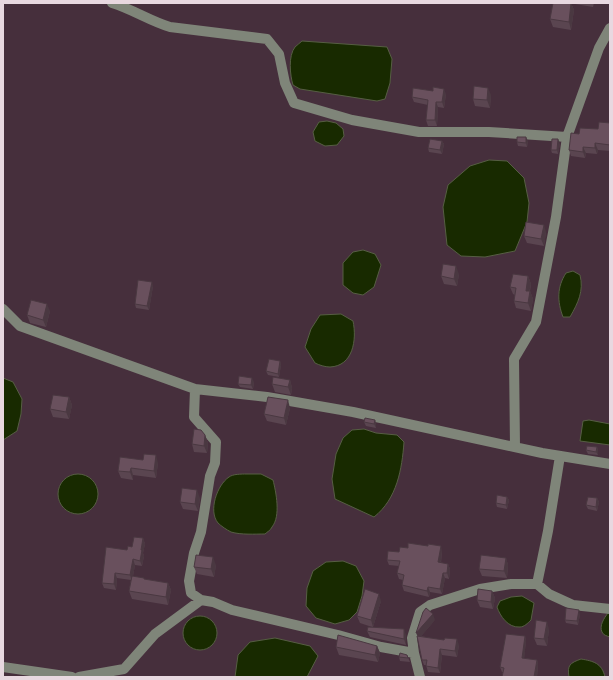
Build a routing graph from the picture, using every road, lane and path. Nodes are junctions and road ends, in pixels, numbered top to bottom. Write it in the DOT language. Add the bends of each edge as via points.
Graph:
graph roads {
  1 [pos="112,3"];
  2 [pos="610,28"];
  3 [pos="567,136"];
  4 [pos="3,309"];
  5 [pos="195,389"];
  6 [pos="515,447"];
  7 [pos="560,456"];
  8 [pos="610,464"];
  9 [pos="537,584"];
  10 [pos="201,600"];
  11 [pos="610,609"];
  12 [pos="414,653"];
  13 [pos="3,667"];
  14 [pos="123,673"];
  15 [pos="72,677"];
  16 [pos="79,677"];
  17 [pos="420,677"];
  1 -- 3 [label="street" via="170,27 267,39 279,54 285,83 294,103 352,120 419,132"];
  2 -- 3 [label="street" via="599,48"];
  3 -- 6 [label="street" via="556,217 536,322 514,359"];
  4 -- 5 [label="street" via="20,326"];
  5 -- 6 [label="street" via="267,397 353,412"];
  5 -- 10 [label="street" via="194,417 216,442 215,463 210,476 201,532 194,552 189,581 191,593"];
  6 -- 7 [label="street"];
  7 -- 8 [label="street"];
  7 -- 9 [label="street"];
  9 -- 11 [label="street" via="549,594 573,606"];
  9 -- 12 [label="street" via="511,584 480,589 430,604 420,612 416,624 412,638"];
  10 -- 12 [label="street" via="232,610"];
  10 -- 14 [label="street" via="155,634"];
  12 -- 17 [label="street"];
  13 -- 15 [label="street"];
  14 -- 16 [label="street"];
}
